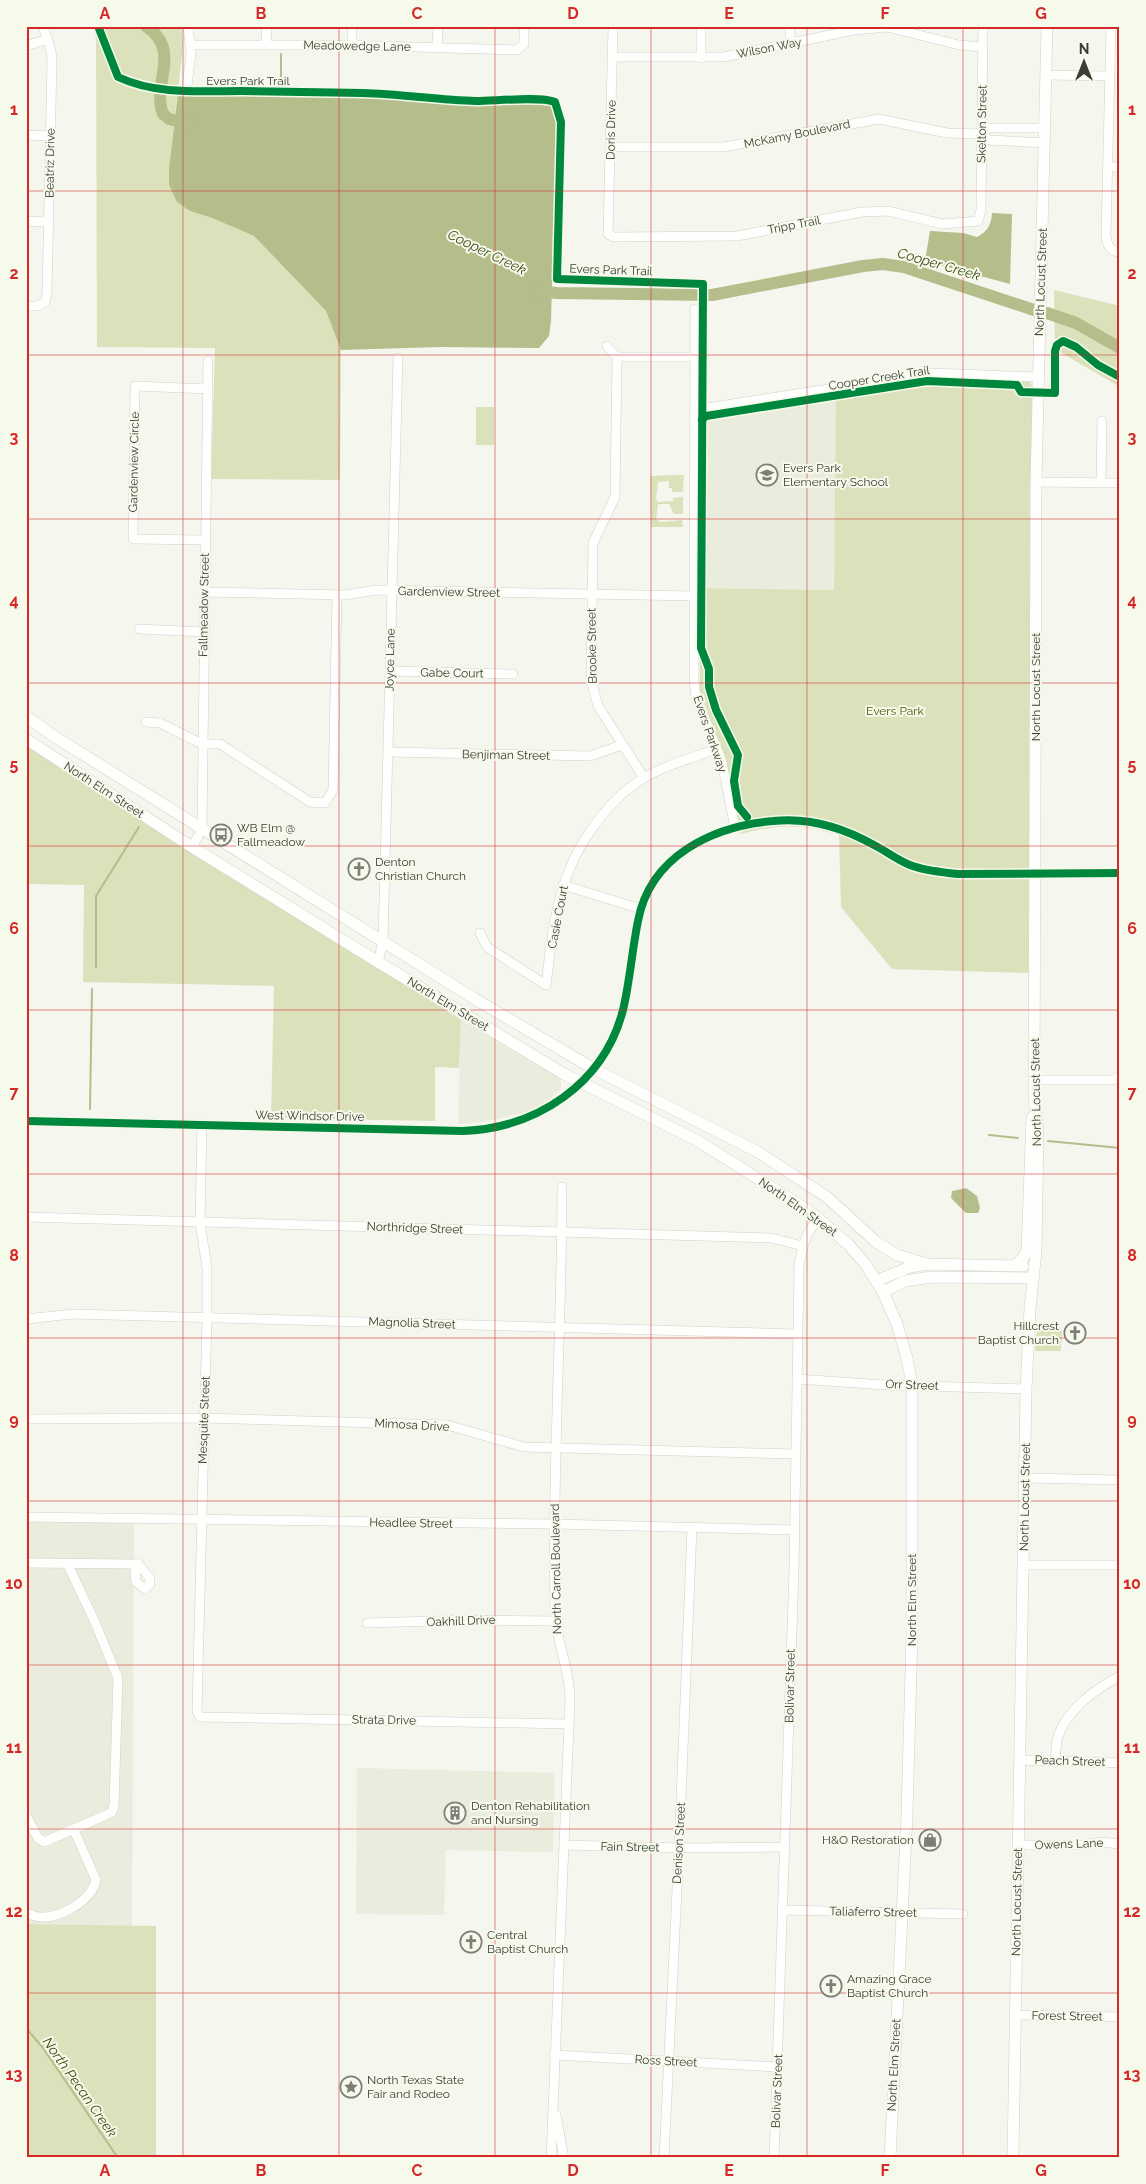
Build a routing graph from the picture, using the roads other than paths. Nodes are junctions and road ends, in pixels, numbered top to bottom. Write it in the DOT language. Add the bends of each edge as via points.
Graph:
graph roads {
  1 [pos="43,26"];
  2 [pos="188,26"];
  3 [pos="266,26"];
  4 [pos="352,26"];
  5 [pos="438,26"];
  6 [pos="524,26"];
  7 [pos="613,26"];
  8 [pos="701,26"];
  9 [pos="790,26"];
  10 [pos="983,26"];
  11 [pos="1047,26"];
  12 [pos="1111,26"];
  13 [pos="887,27"];
  14 [pos="48,39"];
  15 [pos="266,44"];
  16 [pos="790,44"];
  17 [pos="191,45"];
  18 [pos="26,46"];
  19 [pos="352,46"];
  20 [pos="983,47"];
  21 [pos="437,48"];
  22 [pos="612,57"];
  23 [pos="701,58"];
  24 [pos="1046,75"];
  25 [pos="1109,76"];
  26 [pos="186,86"];
  27 [pos="1045,128"];
  28 [pos="981,134"];
  29 [pos="26,135"];
  30 [pos="50,136"];
  31 [pos="1044,143"];
  32 [pos="610,147"];
  33 [pos="1108,166"];
  34 [pos="1120,167"];
  35 [pos="978,221"];
  36 [pos="26,222"];
  37 [pos="48,222"];
  38 [pos="608,234"];
  39 [pos="1120,252"];
  40 [pos="26,306"];
  41 [pos="695,309"];
  42 [pos="607,346"];
  43 [pos="617,357"];
  44 [pos="695,357"];
  45 [pos="398,358"];
  46 [pos="208,361"];
  47 [pos="1038,377"];
  48 [pos="208,388"];
  49 [pos="694,410"];
  50 [pos="1102,421"];
  51 [pos="604,436"];
  52 [pos="615,436"];
  53 [pos="1036,482"];
  54 [pos="1101,483"];
  55 [pos="1120,483"];
  56 [pos="206,540"];
  57 [pos="392,591"];
  58 [pos="205,592"];
  59 [pos="336,595"];
  60 [pos="592,595"];
  61 [pos="694,596"];
  62 [pos="139,629"];
  63 [pos="204,632"];
  64 [pos="390,671"];
  65 [pos="513,674"];
  66 [pos="26,716"];
  67 [pos="146,722"];
  68 [pos="26,740"];
  69 [pos="202,744"];
  70 [pos="622,745"];
  71 [pos="716,749"];
  72 [pos="389,752"];
  73 [pos="644,778"];
  74 [pos="735,828"];
  75 [pos="202,829"];
  76 [pos="192,847"];
  77 [pos="1036,873"];
  78 [pos="1120,873"];
  79 [pos="564,885"];
  80 [pos="641,909"];
  81 [pos="480,933"];
  82 [pos="383,941"];
  83 [pos="378,962"];
  84 [pos="594,1069"];
  85 [pos="1120,1078"];
  86 [pos="1034,1080"];
  87 [pos="581,1083"];
  88 [pos="1034,1099"];
  89 [pos="26,1120"];
  90 [pos="202,1124"];
  91 [pos="562,1187"];
  92 [pos="26,1217"];
  93 [pos="819,1219"];
  94 [pos="200,1222"];
  95 [pos="562,1234"];
  96 [pos="803,1246"];
  97 [pos="927,1264"];
  98 [pos="1016,1264"];
  99 [pos="1034,1273"];
  100 [pos="876,1282"];
  101 [pos="883,1292"];
  102 [pos="207,1317"];
  103 [pos="26,1319"];
  104 [pos="559,1328"];
  105 [pos="798,1334"];
  106 [pos="798,1379"];
  107 [pos="912,1384"];
  108 [pos="1026,1388"];
  109 [pos="203,1418"];
  110 [pos="26,1419"];
  111 [pos="556,1449"];
  112 [pos="796,1454"];
  113 [pos="1026,1478"];
  114 [pos="1120,1480"];
  115 [pos="26,1517"];
  116 [pos="202,1519"];
  117 [pos="554,1524"];
  118 [pos="692,1528"];
  119 [pos="795,1530"];
  120 [pos="26,1563"];
  121 [pos="67,1563"];
  122 [pos="138,1564"];
  123 [pos="1024,1565"];
  124 [pos="1120,1565"];
  125 [pos="556,1621"];
  126 [pos="367,1623"];
  127 [pos="1120,1676"];
  128 [pos="200,1717"];
  129 [pos="568,1724"];
  130 [pos="1020,1760"];
  131 [pos="1055,1760"];
  132 [pos="1120,1763"];
  133 [pos="26,1816"];
  134 [pos="74,1830"];
  135 [pos="1120,1844"];
  136 [pos="564,1845"];
  137 [pos="1018,1845"];
  138 [pos="785,1847"];
  139 [pos="679,1848"];
  140 [pos="783,1910"];
  141 [pos="26,1912"];
  142 [pos="902,1913"];
  143 [pos="963,1914"];
  144 [pos="1015,2015"];
  145 [pos="1120,2016"];
  146 [pos="554,2055"];
  147 [pos="669,2062"];
  148 [pos="778,2067"];
  149 [pos="553,2100"];
  150 [pos="551,2158"];
  151 [pos="564,2158"];
  152 [pos="664,2158"];
  153 [pos="774,2158"];
  154 [pos="890,2158"];
  155 [pos="1013,2158"];
  1 -- 14 [label="street, Beatriz Drive"];
  2 -- 17 [label="street"];
  3 -- 15 [label="street"];
  4 -- 19 [label="street"];
  5 -- 21 [label="street"];
  6 -- 21 [label="street, Meadowedge Lane" via="523,47 510,50"];
  7 -- 22 [label="street, Doris Drive"];
  8 -- 23 [label="street"];
  9 -- 16 [label="street"];
  10 -- 20 [label="street, Skelton Street"];
  11 -- 24 [label="main road, North Locust Street"];
  12 -- 25 [label="street"];
  13 -- 16 [label="street, Wilson Way" via="854,30"];
  13 -- 20 [label="street, Wilson Way"];
  14 -- 18 [label="street"];
  14 -- 30 [label="street, Beatriz Drive" via="52,60"];
  15 -- 17 [label="street, Meadowedge Lane"];
  15 -- 19 [label="street, Meadowedge Lane"];
  16 -- 23 [label="street, Wilson Way" via="724,57"];
  17 -- 26 [label="street"];
  19 -- 21 [label="street, Meadowedge Lane"];
  20 -- 28 [label="street, Skelton Street"];
  22 -- 23 [label="street, Wilson Way"];
  22 -- 32 [label="street, Doris Drive"];
  24 -- 25 [label="street"];
  24 -- 27 [label="main road, North Locust Street"];
  25 -- 33 [label="street"];
  27 -- 28 [label="street, McKamy Boulevard" via="988,128"];
  27 -- 31 [label="main road, North Locust Street"];
  28 -- 31 [label="street, McKamy Boulevard" via="994,141"];
  28 -- 32 [label="street, McKamy Boulevard" via="947,133 879,119 724,147"];
  28 -- 35 [label="street, Skelton Street" via="981,210"];
  29 -- 30 [label="street"];
  30 -- 37 [label="street, Beatriz Drive"];
  31 -- 47 [label="main road, North Locust Street"];
  32 -- 38 [label="street, Doris Drive"];
  33 -- 34 [label="street"];
  33 -- 39 [label="street" via="1107,244 1110,249"];
  35 -- 38 [label="street, Tripp Trail" via="943,224 889,211 862,212 728,237"];
  36 -- 37 [label="street"];
  37 -- 40 [label="street, Beatriz Drive" via="45,302"];
  41 -- 44 [label="street, Evers Parkway"];
  42 -- 43 [label="street"];
  43 -- 44 [label="street"];
  43 -- 52 [label="street, Brooke Street"];
  44 -- 49 [label="street, Evers Parkway"];
  45 -- 57 [label="street, Joyce Lane"];
  46 -- 48 [label="street, Fallmeadow Street"];
  47 -- 49 [label="street" via="931,373"];
  47 -- 53 [label="main road, North Locust Street"];
  48 -- 56 [label="street, Fallmeadow Street"];
  48 -- 56 [label="street, Gardenview Circle" via="135,386 134,539"];
  49 -- 61 [label="street, Evers Parkway"];
  50 -- 54 [label="street"];
  51 -- 52 [label="street"];
  52 -- 60 [label="street, Brooke Street" via="615,506 593,543"];
  53 -- 54 [label="street"];
  53 -- 77 [label="main road, North Locust Street"];
  54 -- 55 [label="street"];
  56 -- 58 [label="street, Fallmeadow Street"];
  57 -- 59 [label="street, Gardenview Street"];
  57 -- 60 [label="street, Gardenview Street"];
  57 -- 64 [label="street, Joyce Lane"];
  58 -- 59 [label="street, Gardenview Street"];
  58 -- 63 [label="street, Fallmeadow Street"];
  59 -- 69 [label="street" via="333,790 325,803 310,802 220,744"];
  60 -- 61 [label="street, Gardenview Street"];
  60 -- 70 [label="street, Brooke Street" via="591,678 594,695"];
  61 -- 71 [label="street, Evers Parkway" via="696,697"];
  62 -- 63 [label="street"];
  63 -- 69 [label="street, Fallmeadow Street"];
  64 -- 65 [label="street, Gabe Court"];
  64 -- 72 [label="street, Joyce Lane"];
  66 -- 75 [label="main road, North Elm Street"];
  67 -- 69 [label="street" via="160,723"];
  68 -- 76 [label="main road, North Elm Street"];
  69 -- 75 [label="street, Fallmeadow Street"];
  70 -- 72 [label="street, Benjiman Street" via="590,756"];
  70 -- 73 [label="street, Brooke Street"];
  71 -- 73 [label="street, Casie Court"];
  71 -- 74 [label="street, Evers Parkway" via="722,762"];
  72 -- 82 [label="street, Joyce Lane"];
  73 -- 79 [label="street, Casie Court" via="622,794 602,816 583,844"];
  74 -- 77 [label="street" via="773,820 805,820 841,829 910,865 932,872"];
  74 -- 80 [label="street" via="706,837 676,855 652,883"];
  75 -- 76 [label="street, Fallmeadow Street"];
  75 -- 82 [label="main road, North Elm Street"];
  76 -- 83 [label="main road, North Elm Street"];
  77 -- 78 [label="street"];
  77 -- 86 [label="main road, North Locust Street"];
  79 -- 80 [label="street"];
  79 -- 81 [label="street, Casie Court" via="546,985 487,947"];
  80 -- 84 [label="street, West Windsor Drive" via="623,1010"];
  82 -- 83 [label="street, Joyce Lane"];
  82 -- 84 [label="main road, North Elm Street"];
  83 -- 87 [label="main road, North Elm Street"];
  84 -- 87 [label="street, West Windsor Drive"];
  84 -- 97 [label="main road, North Elm Street" via="758,1152 827,1197 876,1242 896,1255"];
  85 -- 86 [label="street"];
  86 -- 88 [label="main road, North Locust Street"];
  87 -- 90 [label="street, West Windsor Drive" via="541,1111 501,1127 484,1130"];
  87 -- 93 [label="main road, North Elm Street" via="698,1141"];
  88 -- 98 [label="main road" via="1027,1250"];
  88 -- 99 [label="main road, North Locust Street" via="1038,1132"];
  89 -- 90 [label="street, West Windsor Drive"];
  90 -- 94 [label="street, Mesquite Street"];
  91 -- 95 [label="street, North Carroll Boulevard"];
  92 -- 94 [label="street, Northridge Street"];
  93 -- 96 [label="street, Bolivar Street" via="810,1228"];
  93 -- 100 [label="main road, North Elm Street" via="849,1244"];
  94 -- 95 [label="street, Northridge Street"];
  94 -- 102 [label="street, Mesquite Street" via="207,1268"];
  95 -- 96 [label="street, Northridge Street" via="771,1238"];
  95 -- 104 [label="street, North Carroll Boulevard"];
  96 -- 105 [label="street, Bolivar Street" via="799,1266"];
  97 -- 98 [label="main road"];
  97 -- 100 [label="main road" via="910,1267"];
  98 -- 99 [label="main road"];
  99 -- 101 [label="main road" via="931,1277 905,1282"];
  99 -- 108 [label="main road, North Locust Street"];
  100 -- 101 [label="main road, North Elm Street"];
  101 -- 107 [label="main road, North Elm Street" via="897,1324"];
  102 -- 103 [label="street, Magnolia Street" via="73,1314"];
  102 -- 104 [label="street, Magnolia Street"];
  102 -- 109 [label="street, Mesquite Street"];
  104 -- 105 [label="street, Magnolia Street"];
  104 -- 111 [label="street, North Carroll Boulevard"];
  105 -- 106 [label="street, Bolivar Street"];
  106 -- 107 [label="street, Orr Street"];
  106 -- 112 [label="street, Bolivar Street"];
  107 -- 108 [label="street, Orr Street"];
  107 -- 142 [label="main road, North Elm Street" via="912,1635"];
  108 -- 113 [label="main road, North Locust Street"];
  109 -- 110 [label="street, Mimosa Drive"];
  109 -- 111 [label="street, Mimosa Drive" via="447,1426 524,1447"];
  109 -- 116 [label="street, Mesquite Street"];
  111 -- 112 [label="street, Mimosa Drive"];
  111 -- 117 [label="street, North Carroll Boulevard"];
  112 -- 119 [label="street, Bolivar Street"];
  113 -- 114 [label="street"];
  113 -- 123 [label="main road, North Locust Street"];
  115 -- 116 [label="street, Headlee Street"];
  116 -- 117 [label="street, Headlee Street"];
  116 -- 128 [label="street, Mesquite Street" via="197,1711"];
  117 -- 118 [label="street, Headlee Street"];
  117 -- 125 [label="street, North Carroll Boulevard"];
  118 -- 119 [label="street, Headlee Street"];
  118 -- 139 [label="street, Denison Street"];
  119 -- 138 [label="street, Bolivar Street"];
  120 -- 121 [label="street"];
  121 -- 122 [label="street"];
  121 -- 134 [label="street" via="94,1620 118,1684 114,1806 112,1812"];
  123 -- 124 [label="street"];
  123 -- 130 [label="main road, North Locust Street"];
  125 -- 126 [label="street, Oakhill Drive"];
  125 -- 129 [label="street, North Carroll Boulevard" via="556,1635 570,1684"];
  127 -- 131 [label="street" via="1100,1688 1070,1716 1057,1740"];
  128 -- 129 [label="street, Strata Drive"];
  129 -- 136 [label="street, North Carroll Boulevard"];
  130 -- 131 [label="street, Peach Street"];
  130 -- 137 [label="main road, North Locust Street"];
  131 -- 132 [label="street, Peach Street"];
  133 -- 134 [label="street" via="38,1838 44,1842"];
  134 -- 141 [label="street" via="96,1880 95,1888 69,1911 46,1916"];
  135 -- 137 [label="street, Owens Lane"];
  136 -- 139 [label="street, Fain Street"];
  136 -- 146 [label="street, North Carroll Boulevard"];
  137 -- 144 [label="main road, North Locust Street"];
  138 -- 139 [label="street, Fain Street"];
  138 -- 140 [label="street, Bolivar Street"];
  139 -- 147 [label="street, Denison Street"];
  140 -- 142 [label="street, Taliaferro Street"];
  140 -- 148 [label="street, Bolivar Street"];
  142 -- 143 [label="street, Taliaferro Street"];
  142 -- 154 [label="main road, North Elm Street"];
  144 -- 145 [label="street, Forest Street"];
  144 -- 155 [label="main road, North Locust Street"];
  146 -- 147 [label="street, Ross Street"];
  146 -- 149 [label="street, North Carroll Boulevard"];
  147 -- 148 [label="street, Ross Street"];
  147 -- 152 [label="street, Denison Street"];
  148 -- 153 [label="street, Bolivar Street"];
  149 -- 150 [label="street, North Carroll Boulevard"];
  149 -- 151 [label="street, North Carroll Boulevard"];
}
